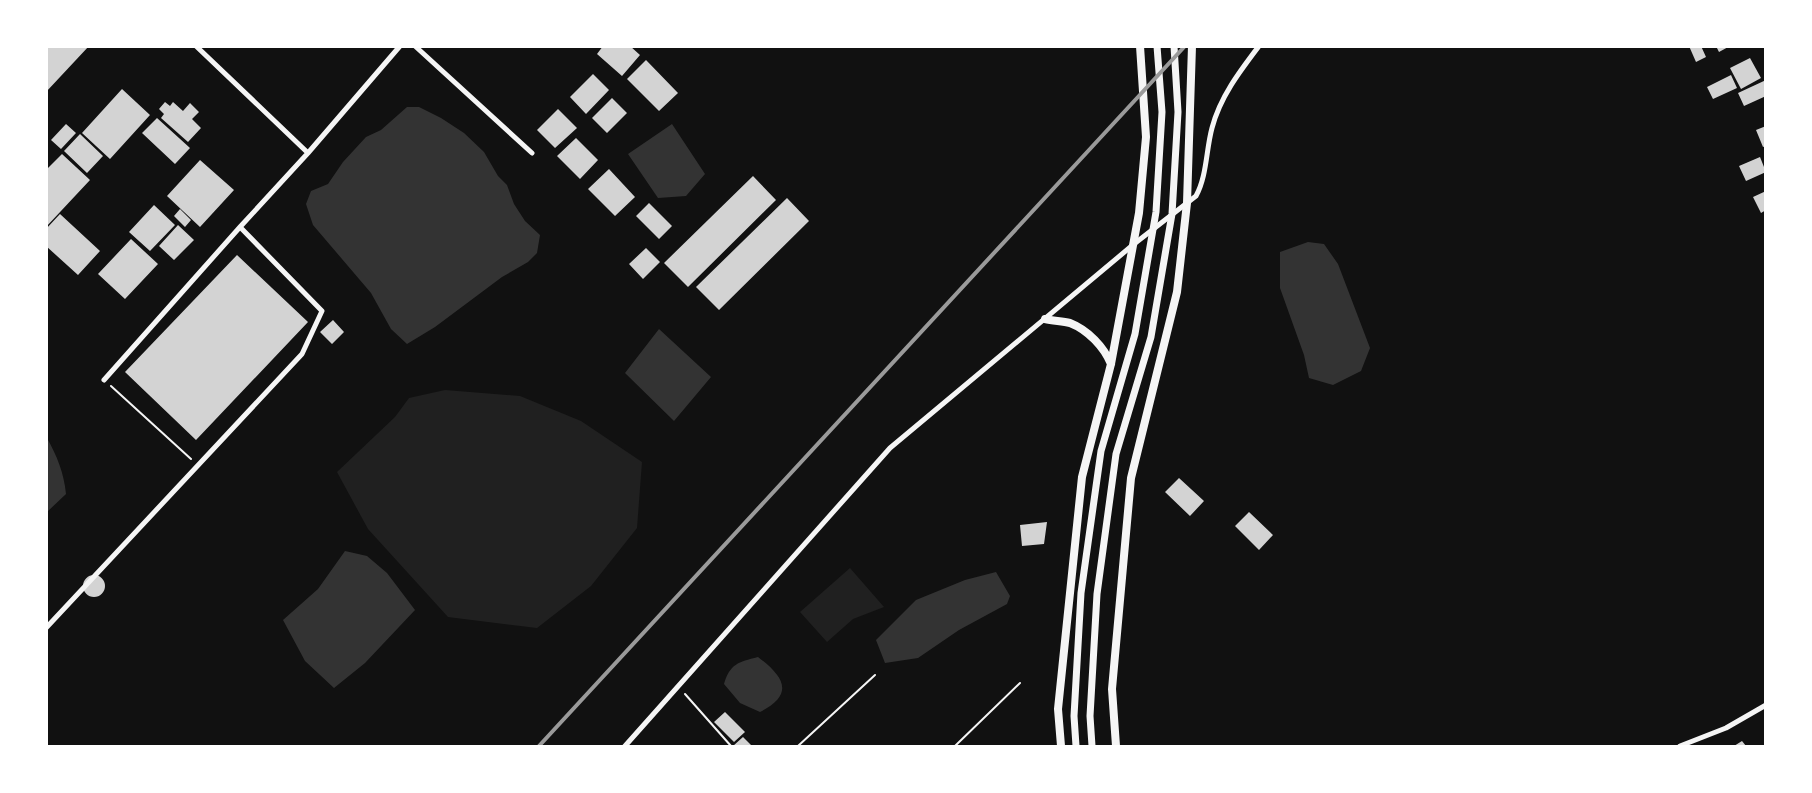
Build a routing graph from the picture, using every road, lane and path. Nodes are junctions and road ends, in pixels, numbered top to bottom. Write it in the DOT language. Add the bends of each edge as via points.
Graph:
graph roads {
  1 [pos="196,46"];
  2 [pos="400,46"];
  3 [pos="415,46"];
  4 [pos="1140,46"];
  5 [pos="1157,46"];
  6 [pos="1174,46"];
  7 [pos="1192,46"];
  8 [pos="1259,46"];
  9 [pos="308,153"];
  10 [pos="532,153"];
  11 [pos="1187,203"];
  12 [pos="240,227"];
  13 [pos="1134,244"];
  14 [pos="1045,319"];
  15 [pos="1111,364"];
  16 [pos="104,380"];
  17 [pos="192,459"];
  18 [pos="46,628"];
  19 [pos="875,675"];
  20 [pos="1020,683"];
  21 [pos="679,687"];
  22 [pos="1766,705"];
  23 [pos="625,747"];
  24 [pos="730,747"];
  25 [pos="798,747"];
  26 [pos="955,747"];
  27 [pos="1061,747"];
  28 [pos="1076,747"];
  29 [pos="1092,747"];
  30 [pos="1116,747"];
  31 [pos="1680,747"];
  1 -- 9 [label="street"];
  2 -- 9 [label="street"];
  3 -- 10 [label="street"];
  4 -- 13 [label="main road" via="1146,137"];
  5 -- 28 [label="street" via="1162,112 1156,212 1135,334 1101,450 1081,593 1074,716"];
  6 -- 29 [label="street" via="1178,112 1172,214 1151,337 1116,454 1097,594 1090,716"];
  7 -- 11 [label="main road"];
  8 -- 11 [label="street" via="1221,103 1212,126 1201,187"];
  9 -- 12 [label="street"];
  11 -- 13 [label="street"];
  11 -- 30 [label="main road" via="1176,292 1131,478 1112,689"];
  12 -- 16 [label="street"];
  12 -- 18 [label="street" via="322,311 302,354"];
  13 -- 14 [label="street"];
  13 -- 15 [label="main road"];
  14 -- 15 [label="main road" via="1070,323 1092,338"];
  14 -- 21 [label="street" via="890,448"];
  15 -- 27 [label="main road" via="1082,477 1058,709"];
  16 -- 17 [label="path"];
  19 -- 25 [label="path"];
  20 -- 26 [label="path"];
  21 -- 23 [label="street"];
  21 -- 24 [label="path"];
  22 -- 31 [label="street" via="1726,728"];
}
